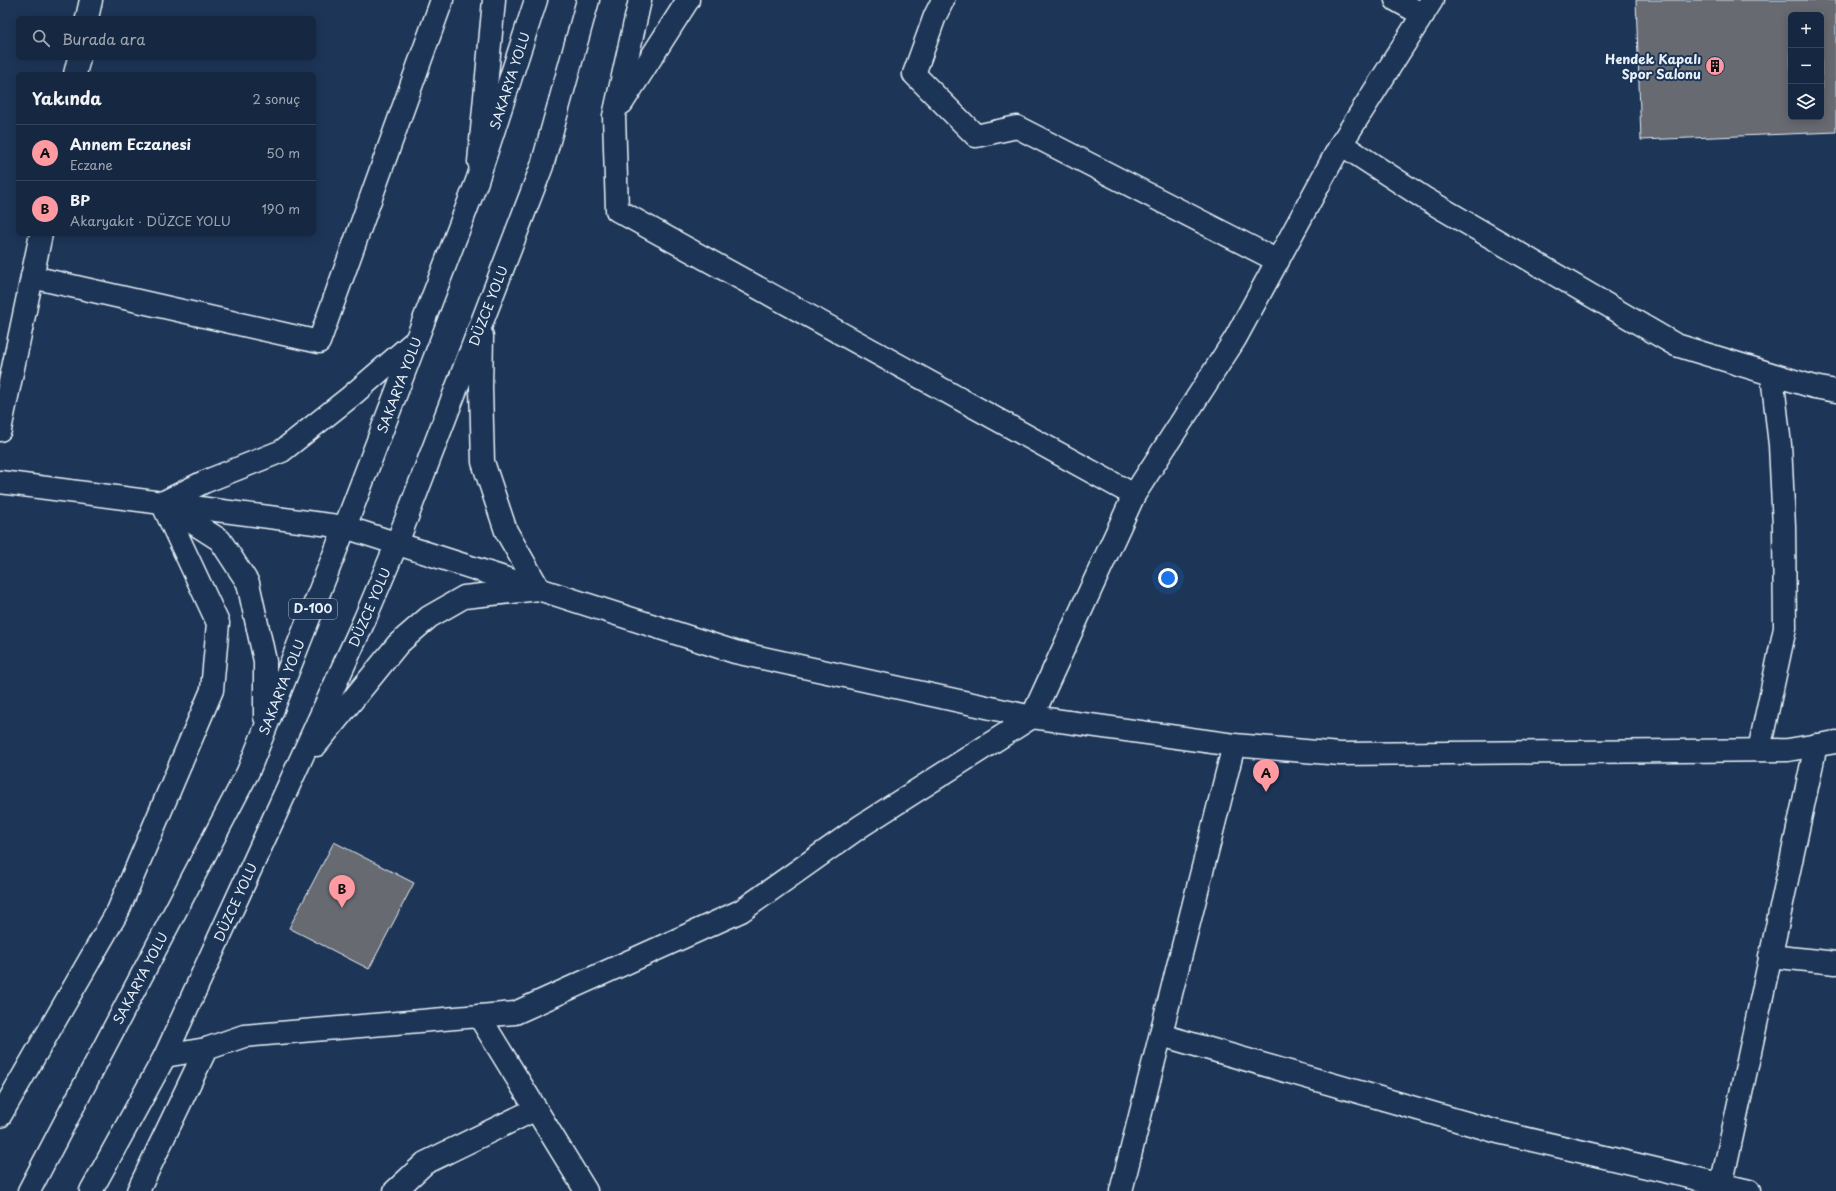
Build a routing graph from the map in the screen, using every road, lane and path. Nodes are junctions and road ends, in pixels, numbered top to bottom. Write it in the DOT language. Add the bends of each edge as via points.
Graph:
graph roads {
  1 [pos="91,0"];
  2 [pos="442,0"];
  3 [pos="494,0"];
  4 [pos="536,0"];
  5 [pos="588,0"];
  6 [pos="640,0"];
  7 [pos="688,0"];
  8 [pos="942,0"];
  9 [pos="1396,0"];
  10 [pos="1427,7"];
  11 [pos="87,16"];
  12 [pos="78,60"];
  13 [pos="76,72"];
  14 [pos="614,116"];
  15 [pos="1341,144"];
  16 [pos="477,181"];
  17 [pos="41,236"];
  18 [pos="1278,261"];
  19 [pos="32,277"];
  20 [pos="482,321"];
  21 [pos="416,341"];
  22 [pos="1772,375"];
  23 [pos="1836,391"];
  24 [pos="0,430"];
  25 [pos="0,482"];
  26 [pos="1134,495"];
  27 [pos="162,503"];
  28 [pos="345,527"];
  29 [pos="397,543"];
  30 [pos="539,589"];
  31 [pos="1032,717"];
  32 [pos="264,730"];
  33 [pos="1826,744"];
  34 [pos="1234,745"];
  35 [pos="1759,750"];
  36 [pos="297,767"];
  37 [pos="1770,956"];
  38 [pos="1836,962"];
  39 [pos="479,1016"];
  40 [pos="1161,1035"];
  41 [pos="206,1049"];
  42 [pos="165,1056"];
  43 [pos="536,1109"];
  44 [pos="0,1116"];
  45 [pos="1720,1187"];
  46 [pos="29,1191"];
  47 [pos="91,1191"];
  48 [pos="138,1191"];
  49 [pos="395,1191"];
  50 [pos="586,1191"];
  51 [pos="1122,1191"];
  52 [pos="1749,1191"];
  1 -- 11 [label="main road"];
  2 -- 19 [label="main road" via="319,342"];
  3 -- 16 [label="main road"];
  4 -- 16 [label="main road, SAKARYA YOLU / D-100"];
  5 -- 20 [label="main road, DÜZCE YOLU" via="542,166"];
  6 -- 14 [label="main road"];
  7 -- 14 [label="main road"];
  8 -- 18 [label="main road" via="914,74 976,136 1017,127"];
  9 -- 10 [label="main road"];
  10 -- 15 [label="main road"];
  12 -- 13 [label="main road"];
  14 -- 26 [label="main road" via="617,210"];
  15 -- 18 [label="main road"];
  15 -- 22 [label="main road" via="1424,198 1676,345"];
  16 -- 21 [label="main road, SAKARYA YOLU / D-100"];
  17 -- 19 [label="main road"];
  18 -- 26 [label="main road" via="1235,339"];
  19 -- 24 [label="main road"];
  20 -- 29 [label="main road, DÜZCE YOLU"];
  20 -- 30 [label="main road" via="483,462 506,531"];
  21 -- 27 [label="main road" via="282,450 204,482"];
  21 -- 28 [label="main road, SAKARYA YOLU / D-100"];
  22 -- 23 [label="main road"];
  22 -- 35 [label="main road" via="1780,445 1785,628"];
  25 -- 27 [label="main road"];
  26 -- 31 [label="main road"];
  27 -- 28 [label="main road"];
  27 -- 32 [label="main road" via="220,540 248,583 265,661"];
  27 -- 44 [label="main road" via="218,623 212,690 118,912"];
  28 -- 29 [label="main road"];
  28 -- 32 [label="main road, SAKARYA YOLU / D-100"];
  29 -- 30 [label="main road"];
  29 -- 36 [label="main road, DÜZCE YOLU"];
  30 -- 31 [label="main road" via="735,652"];
  30 -- 36 [label="main road" via="464,597 429,617 398,644"];
  31 -- 34 [label="main road"];
  31 -- 39 [label="main road" via="861,826 741,911 516,1013"];
  32 -- 46 [label="main road, SAKARYA YOLU / D-100" via="248,772"];
  33 -- 35 [label="main road" via="1788,750"];
  33 -- 37 [label="main road"];
  34 -- 35 [label="main road" via="1340,754"];
  34 -- 40 [label="main road"];
  36 -- 42 [label="main road, DÜZCE YOLU"];
  37 -- 38 [label="main road"];
  37 -- 45 [label="main road"];
  39 -- 41 [label="main road" via="244,1036"];
  39 -- 43 [label="main road"];
  40 -- 45 [label="main road" via="1498,1132"];
  40 -- 51 [label="main road"];
  41 -- 42 [label="main road"];
  41 -- 48 [label="main road"];
  42 -- 47 [label="main road, DÜZCE YOLU"];
  43 -- 49 [label="main road" via="425,1163"];
  43 -- 50 [label="main road"];
  45 -- 52 [label="main road"];
}
